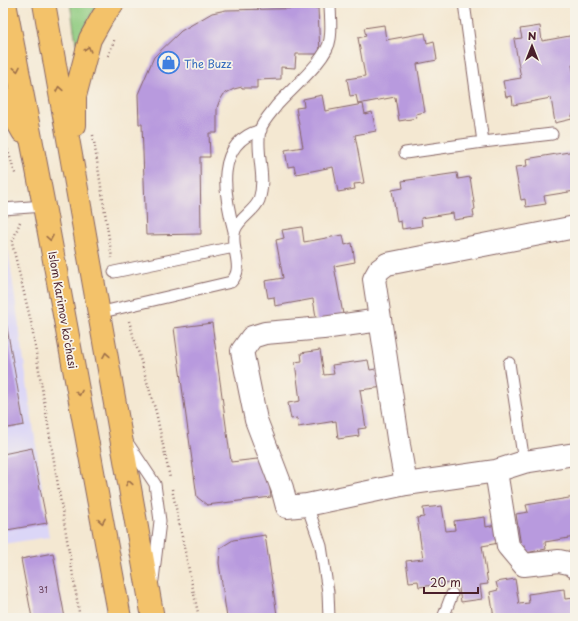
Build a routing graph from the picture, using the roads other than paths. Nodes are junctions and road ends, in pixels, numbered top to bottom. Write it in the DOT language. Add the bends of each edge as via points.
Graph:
graph roads {
  1 [pos="4,3"];
  2 [pos="44,3"];
  3 [pos="113,3"];
  4 [pos="330,3"];
  5 [pos="464,3"];
  6 [pos="3,97"];
  7 [pos="260,130"];
  8 [pos="552,134"];
  9 [pos="483,142"];
  10 [pos="34,151"];
  11 [pos="405,153"];
  12 [pos="75,184"];
  13 [pos="35,207"];
  14 [pos="3,209"];
  15 [pos="575,227"];
  16 [pos="234,230"];
  17 [pos="234,247"];
  18 [pos="114,272"];
  19 [pos="98,313"];
  20 [pos="380,320"];
  21 [pos="509,363"];
  22 [pos="575,454"];
  23 [pos="524,462"];
  24 [pos="496,471"];
  25 [pos="406,484"];
  26 [pos="307,505"];
  27 [pos="570,562"];
  28 [pos="452,594"];
  29 [pos="151,608"];
  30 [pos="120,618"];
  31 [pos="329,618"];
  32 [pos="442,618"];
  1 -- 10 [label="main road, Islom Karimov ko'chasi, one-way"];
  12 -- 2 [label="main road, one-way"];
  12 -- 3 [label="main road, one-way" via="75,96 90,39"];
  4 -- 7 [label="lane" via="330,41 323,57 287,94"];
  5 -- 9 [label="lane"];
  6 -- 10 [label="main road"];
  7 -- 16 [label="lane" via="263,177 259,201"];
  7 -- 16 [label="lane" via="249,133 232,148 227,163 225,184"];
  8 -- 9 [label="lane"];
  9 -- 11 [label="lane"];
  10 -- 13 [label="main road, Islom Karimov ko'chasi"];
  12 -- 19 [label="main road"];
  13 -- 14 [label="lane"];
  13 -- 30 [label="main road, Islom Karimov ko'chasi, one-way"];
  15 -- 20 [label="street" via="387,264 379,270 374,279"];
  16 -- 17 [label="lane"];
  17 -- 18 [label="lane"];
  17 -- 19 [label="lane" via="238,268 237,276 231,282"];
  29 -- 19 [label="main road, one-way"];
  20 -- 25 [label="street"];
  20 -- 26 [label="street" via="265,333 252,337 242,350 256,420 288,507"];
  21 -- 23 [label="lane"];
  22 -- 23 [label="street"];
  23 -- 24 [label="street"];
  24 -- 25 [label="street"];
  24 -- 27 [label="street" via="508,546 524,565"];
  25 -- 26 [label="street"];
  26 -- 31 [label="lane" via="321,546"];
  28 -- 32 [label="lane"];
}
